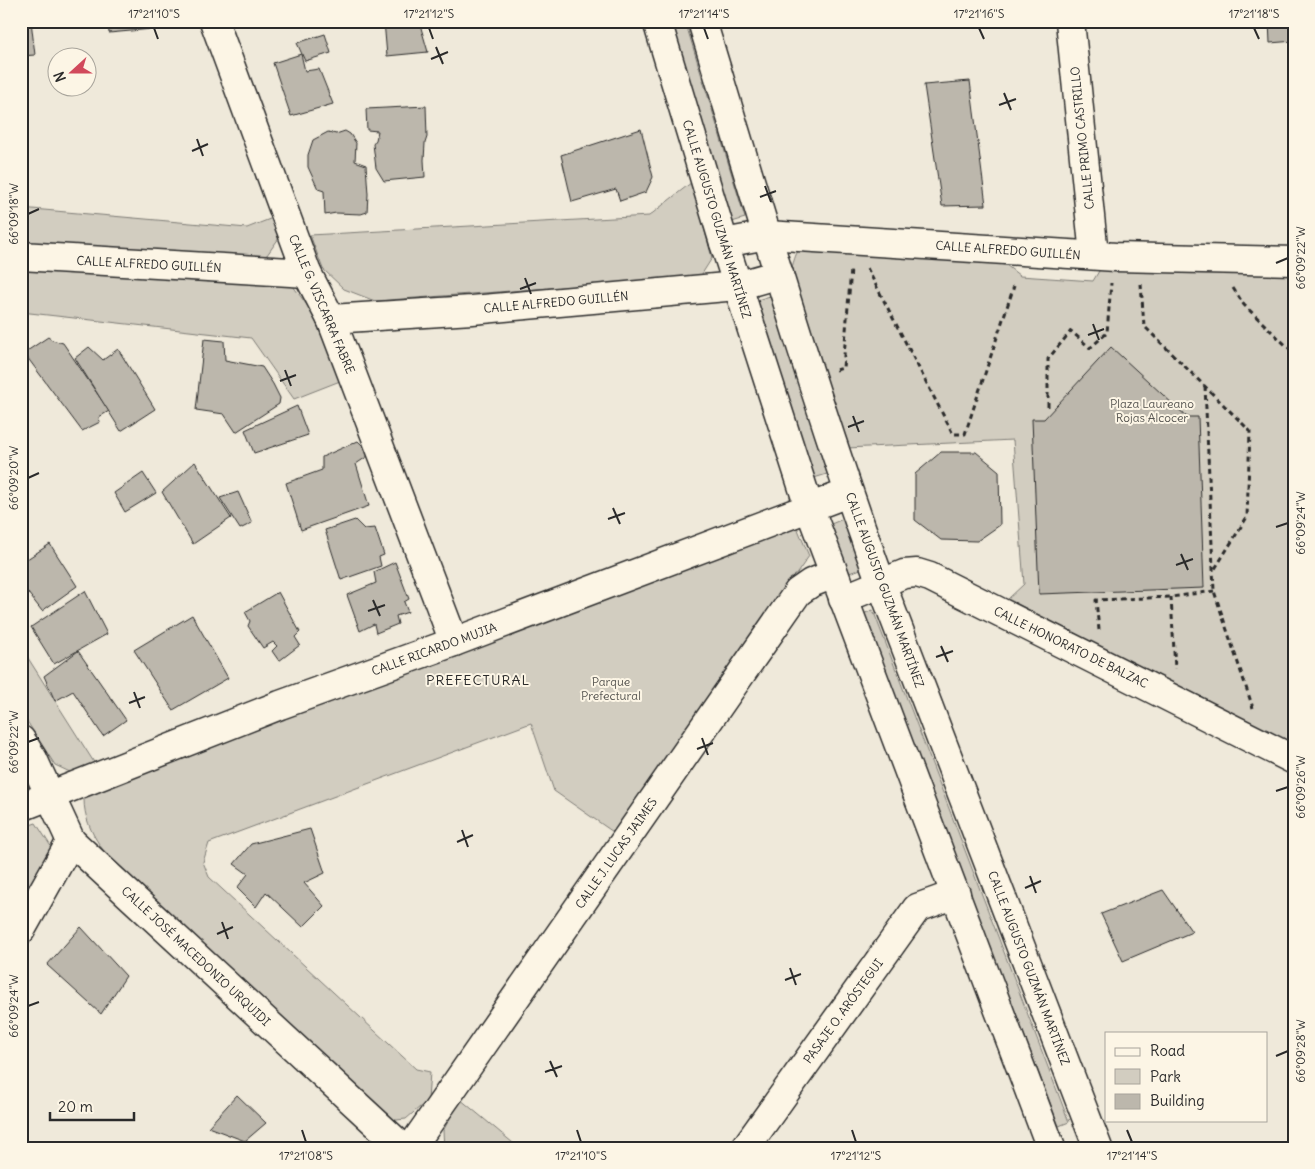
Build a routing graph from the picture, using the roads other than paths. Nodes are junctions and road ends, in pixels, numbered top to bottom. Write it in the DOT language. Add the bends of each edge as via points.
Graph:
graph roads {
  1 [pos="214,21"];
  2 [pos="657,21"];
  3 [pos="702,21"];
  4 [pos="1070,21"];
  5 [pos="766,235"];
  6 [pos="724,243"];
  7 [pos="21,256"];
  8 [pos="1294,261"];
  9 [pos="1103,265"];
  10 [pos="307,273"];
  11 [pos="779,274"];
  12 [pos="737,286"];
  13 [pos="332,319"];
  14 [pos="848,493"];
  15 [pos="809,507"];
  16 [pos="834,574"];
  17 [pos="881,583"];
  18 [pos="843,599"];
  19 [pos="454,642"];
  20 [pos="21,740"];
  21 [pos="1294,760"];
  22 [pos="49,796"];
  23 [pos="21,806"];
  24 [pos="71,841"];
  25 [pos="956,894"];
  26 [pos="21,930"];
  27 [pos="746,1147"];
  28 [pos="403,1148"];
  29 [pos="411,1148"];
  30 [pos="1051,1148"];
  31 [pos="1098,1148"];
  1 -- 10 [label="street, CALLE G. VISCARRA FABRE"];
  2 -- 6 [label="street, CALLE AUGUSTO GUZMÁN MARTÍNEZ"];
  3 -- 5 [label="street, CALLE AUGUSTO GUZMÁN MARTÍNEZ"];
  4 -- 9 [label="street, CALLE PRIMO CASTRILLO"];
  5 -- 6 [label="street, CALLE ALFREDO GUILLÉN"];
  5 -- 9 [label="street, CALLE ALFREDO GUILLÉN"];
  5 -- 11 [label="street, CALLE AUGUSTO GUZMÁN MARTÍNEZ"];
  6 -- 12 [label="street, CALLE AUGUSTO GUZMÁN MARTÍNEZ"];
  7 -- 10 [label="street, CALLE ALFREDO GUILLÉN"];
  8 -- 9 [label="street, CALLE ALFREDO GUILLÉN"];
  10 -- 13 [label="street, CALLE G. VISCARRA FABRE"];
  11 -- 12 [label="street, CALLE ALFREDO GUILLÉN"];
  11 -- 14 [label="street, CALLE AUGUSTO GUZMÁN MARTÍNEZ"];
  12 -- 13 [label="street, CALLE ALFREDO GUILLÉN"];
  12 -- 15 [label="street, CALLE AUGUSTO GUZMÁN MARTÍNEZ"];
  13 -- 19 [label="street, CALLE G. VISCARRA FABRE"];
  14 -- 15 [label="street, CALLE RICARDO MUJIA"];
  14 -- 17 [label="street, CALLE AUGUSTO GUZMÁN MARTÍNEZ"];
  15 -- 16 [label="street, CALLE AUGUSTO GUZMÁN MARTÍNEZ"];
  15 -- 19 [label="street, CALLE RICARDO MUJIA"];
  16 -- 18 [label="street, CALLE AUGUSTO GUZMÁN MARTÍNEZ"];
  16 -- 29 [label="street, CALLE J. LUCAS JAIMES" via="798,592"];
  17 -- 18 [label="street, CALLE HONORATO DE BALZAC"];
  17 -- 21 [label="street, CALLE HONORATO DE BALZAC" via="904,574 930,577"];
  17 -- 31 [label="street, CALLE AUGUSTO GUZMÁN MARTÍNEZ"];
  18 -- 25 [label="street, CALLE AUGUSTO GUZMÁN MARTÍNEZ"];
  19 -- 22 [label="street, CALLE RICARDO MUJIA"];
  20 -- 22 [label="street, CALLE JOSÉ MACEDONIO URQUIDI"];
  22 -- 23 [label="street, CALLE RICARDO MUJIA"];
  22 -- 24 [label="street, CALLE JOSÉ MACEDONIO URQUIDI"];
  24 -- 26 [label="street"];
  24 -- 28 [label="street, CALLE JOSÉ MACEDONIO URQUIDI"];
  25 -- 27 [label="street, PASAJE O. ARÓSTEGUI" via="917,908"];
  25 -- 30 [label="street, CALLE AUGUSTO GUZMÁN MARTÍNEZ"];
}
